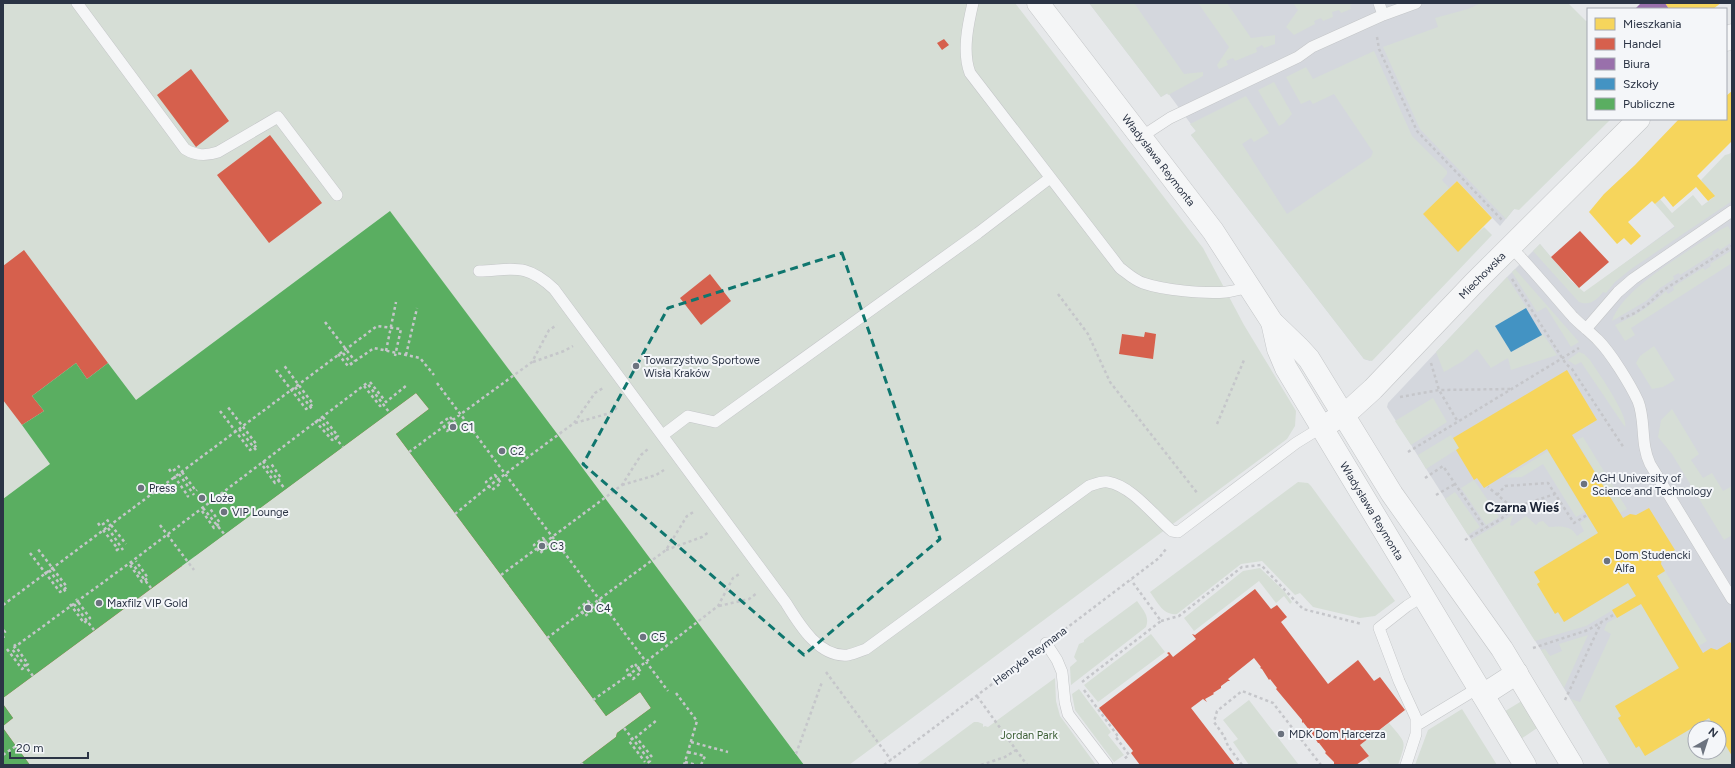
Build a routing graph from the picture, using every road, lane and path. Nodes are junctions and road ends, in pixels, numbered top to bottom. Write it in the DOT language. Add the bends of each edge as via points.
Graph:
graph roads {
  1 [pos="77,3"];
  2 [pos="973,3"];
  3 [pos="1038,3"];
  4 [pos="1379,3"];
  5 [pos="1416,3"];
  6 [pos="1380,17"];
  7 [pos="1638,120"];
  8 [pos="1141,137"];
  9 [pos="1050,178"];
  10 [pos="337,195"];
  11 [pos="1732,211"];
  12 [pos="1509,236"];
  13 [pos="1732,246"];
  14 [pos="479,271"];
  15 [pos="1511,277"];
  16 [pos="1250,287"];
  17 [pos="1058,294"];
  18 [pos="396,302"];
  19 [pos="418,308"];
  20 [pos="325,322"];
  21 [pos="1272,322"];
  22 [pos="1586,329"];
  23 [pos="1594,336"];
  24 [pos="575,345"];
  25 [pos="1582,346"];
  26 [pos="386,350"];
  27 [pos="342,353"];
  28 [pos="338,354"];
  29 [pos="395,354"];
  30 [pos="406,355"];
  31 [pos="1562,358"];
  32 [pos="1244,360"];
  33 [pos="1430,360"];
  34 [pos="355,361"];
  35 [pos="532,362"];
  36 [pos="283,364"];
  37 [pos="352,365"];
  38 [pos="276,370"];
  39 [pos="434,375"];
  40 [pos="513,375"];
  41 [pos="370,382"];
  42 [pos="437,383"];
  43 [pos="407,385"];
  44 [pos="364,386"];
  45 [pos="605,386"];
  46 [pos="295,387"];
  47 [pos="1511,389"];
  48 [pos="1439,390"];
  49 [pos="489,393"];
  50 [pos="1398,397"];
  51 [pos="386,402"];
  52 [pos="383,404"];
  53 [pos="227,406"];
  54 [pos="620,406"];
  55 [pos="311,407"];
  56 [pos="220,411"];
  57 [pos="389,412"];
  58 [pos="461,414"];
  59 [pos="1343,414"];
  60 [pos="322,416"];
  61 [pos="319,419"];
  62 [pos="315,420"];
  63 [pos="453,420"];
  64 [pos="1458,422"];
  65 [pos="574,423"];
  66 [pos="1216,424"];
  67 [pos="444,427"];
  68 [pos="1322,427"];
  69 [pos="240,429"];
  70 [pos="663,435"];
  71 [pos="334,438"];
  72 [pos="343,447"];
  73 [pos="650,447"];
  74 [pos="254,449"];
  75 [pos="409,452"];
  76 [pos="534,452"];
  77 [pos="1408,452"];
  78 [pos="1627,452"];
  79 [pos="263,461"];
  80 [pos="270,462"];
  81 [pos="176,463"];
  82 [pos="263,466"];
  83 [pos="666,468"];
  84 [pos="169,469"];
  85 [pos="175,470"];
  86 [pos="506,473"];
  87 [pos="178,474"];
  88 [pos="1425,478"];
  89 [pos="498,479"];
  90 [pos="278,481"];
  91 [pos="1455,484"];
  92 [pos="489,486"];
  93 [pos="622,486"];
  94 [pos="1488,488"];
  95 [pos="286,490"];
  96 [pos="194,494"];
  97 [pos="1555,494"];
  98 [pos="1436,495"];
  99 [pos="1497,495"];
  100 [pos="209,507"];
  101 [pos="202,508"];
  102 [pos="1209,508"];
  103 [pos="1513,508"];
  104 [pos="697,509"];
  105 [pos="202,511"];
  106 [pos="455,514"];
  107 [pos="1587,515"];
  108 [pos="581,516"];
  109 [pos="105,517"];
  110 [pos="98,523"];
  111 [pos="104,523"];
  112 [pos="160,525"];
  113 [pos="217,526"];
  114 [pos="107,527"];
  115 [pos="1485,528"];
  116 [pos="712,530"];
  117 [pos="225,535"];
  118 [pos="553,536"];
  119 [pos="1465,540"];
  120 [pos="546,542"];
  121 [pos="1169,546"];
  122 [pos="37,548"];
  123 [pos="122,548"];
  124 [pos="537,548"];
  125 [pos="666,550"];
  126 [pos="30,553"];
  127 [pos="136,561"];
  128 [pos="130,564"];
  129 [pos="49,570"];
  130 [pos="194,570"];
  131 [pos="743,571"];
  132 [pos="501,575"];
  133 [pos="145,579"];
  134 [pos="627,579"];
  135 [pos="1131,580"];
  136 [pos="151,588"];
  137 [pos="65,591"];
  138 [pos="758,592"];
  139 [pos="1423,596"];
  140 [pos="76,599"];
  141 [pos="599,599"];
  142 [pos="1732,599"];
  143 [pos="70,604"];
  144 [pos="74,604"];
  145 [pos="3,605"];
  146 [pos="591,605"];
  147 [pos="718,606"];
  148 [pos="582,612"];
  149 [pos="1615,614"];
  150 [pos="87,621"];
  151 [pos="1161,621"];
  152 [pos="1602,622"];
  153 [pos="1379,628"];
  154 [pos="3,630"];
  155 [pos="94,630"];
  156 [pos="3,633"];
  157 [pos="547,638"];
  158 [pos="674,641"];
  159 [pos="1046,643"];
  160 [pos="14,644"];
  161 [pos="1533,648"];
  162 [pos="7,649"];
  163 [pos="646,662"];
  164 [pos="25,666"];
  165 [pos="639,668"];
  166 [pos="1517,673"];
  167 [pos="630,675"];
  168 [pos="33,676"];
  169 [pos="822,682"];
  170 [pos="1081,687"];
  171 [pos="668,691"];
  172 [pos="1480,691"];
  173 [pos="676,693"];
  174 [pos="1064,695"];
  175 [pos="977,696"];
  176 [pos="593,700"];
  177 [pos="1565,700"];
  178 [pos="657,720"];
  179 [pos="1417,726"];
  180 [pos="624,728"];
  181 [pos="634,738"];
  182 [pos="690,742"];
  183 [pos="16,746"];
  184 [pos="1016,750"];
  185 [pos="688,752"];
  186 [pos="728,752"];
  187 [pos="1127,752"];
  188 [pos="796,754"];
  189 [pos="3,755"];
  190 [pos="652,757"];
  191 [pos="645,763"];
  192 [pos="684,763"];
  193 [pos="697,765"];
  194 [pos="701,765"];
  195 [pos="884,765"];
  196 [pos="981,765"];
  197 [pos="1027,765"];
  198 [pos="1107,765"];
  199 [pos="1242,765"];
  200 [pos="1320,765"];
  201 [pos="1406,765"];
  202 [pos="1525,765"];
  203 [pos="1572,765"];
  1 -- 10 [label="lane" via="185,149 200,155 218,152 278,118"];
  2 -- 9 [label="lane" via="966,58 970,73"];
  3 -- 8 [label="street, Władysława Reymonta"];
  4 -- 6 [label="lane"];
  5 -- 6 [label="lane"];
  6 -- 8 [label="lane" via="1312,47 1298,57 1170,118"];
  6 -- 12 [label="path" via="1379,49 1417,132"];
  7 -- 12 [label="street, Miechowska"];
  8 -- 16 [label="street, Władysława Reymonta" via="1213,231"];
  9 -- 16 [label="lane" via="1113,260 1134,278 1154,286 1203,292 1226,292"];
  9 -- 70 [label="lane" via="716,422 688,416"];
  11 -- 22 [label="lane" via="1633,278"];
  12 -- 22 [label="lane"];
  12 -- 59 [label="street, Miechowska" via="1373,389"];
  13 -- 23 [label="path" via="1662,291 1642,308"];
  14 -- 70 [label="lane" via="521,269 546,282 562,299"];
  15 -- 31 [label="path"];
  16 -- 21 [label="street, Władysława Reymonta"];
  17 -- 102 [label="path" via="1088,334 1110,382"];
  18 -- 26 [label="path"];
  19 -- 30 [label="path"];
  20 -- 34 [label="path"];
  21 -- 59 [label="street, Władysława Reymonta" via="1309,359"];
  21 -- 68 [label="street, Władysława Reymonta" via="1278,349 1286,368"];
  22 -- 23 [label="lane"];
  23 -- 142 [label="lane" via="1638,401 1643,420 1644,446 1653,471"];
  24 -- 35 [label="path"];
  25 -- 31 [label="path"];
  26 -- 29 [label="path"];
  26 -- 34 [label="path" via="374,348"];
  27 -- 29 [label="path" via="377,326 401,329"];
  27 -- 37 [label="path"];
  27 -- 46 [label="path"];
  28 -- 37 [label="path" via="348,366"];
  29 -- 30 [label="path"];
  30 -- 39 [label="path" via="420,358"];
  31 -- 47 [label="path"];
  31 -- 78 [label="path"];
  32 -- 66 [label="path"];
  33 -- 48 [label="path"];
  34 -- 37 [label="path"];
  36 -- 55 [label="path" via="313,404"];
  38 -- 55 [label="path" via="306,409"];
  40 -- 58 [label="path"];
  41 -- 51 [label="path"];
  42 -- 58 [label="path"];
  43 -- 51 [label="path"];
  44 -- 52 [label="path" via="380,406"];
  45 -- 65 [label="path" via="595,393"];
  46 -- 55 [label="path"];
  46 -- 69 [label="path"];
  47 -- 48 [label="path"];
  47 -- 64 [label="path"];
  48 -- 50 [label="path"];
  48 -- 64 [label="path"];
  49 -- 63 [label="path"];
  51 -- 52 [label="path"];
  52 -- 57 [label="path"];
  52 -- 61 [label="path" via="367,383"];
  53 -- 74 [label="path" via="257,445"];
  54 -- 65 [label="path" via="610,414"];
  56 -- 74 [label="path" via="250,450"];
  58 -- 67 [label="path"];
  58 -- 86 [label="path"];
  59 -- 68 [label="street, Miechowska"];
  59 -- 166 [label="street, Władysława Reymonta" via="1404,511"];
  60 -- 71 [label="path" via="338,436"];
  61 -- 71 [label="path"];
  61 -- 79 [label="path"];
  62 -- 71 [label="path" via="332,440"];
  63 -- 67 [label="path" via="450,417 441,423"];
  63 -- 67 [label="path" via="456,424 447,431"];
  64 -- 77 [label="path"];
  65 -- 86 [label="path"];
  67 -- 75 [label="path"];
  68 -- 102 [label="lane"];
  68 -- 139 [label="street, Władysława Reymonta"];
  69 -- 74 [label="path"];
  69 -- 87 [label="path"];
  70 -- 102 [label="lane" via="808,634 824,650 836,654 848,655 866,649 1094,484 1107,482 1124,489 1172,531 1179,532"];
  71 -- 72 [label="path"];
  73 -- 93 [label="path" via="641,454"];
  76 -- 89 [label="path"];
  79 -- 90 [label="path"];
  79 -- 101 [label="path"];
  80 -- 90 [label="path" via="281,478"];
  81 -- 85 [label="path" via="179,467"];
  82 -- 90 [label="path" via="275,483"];
  83 -- 93 [label="path" via="656,475"];
  84 -- 85 [label="path" via="171,472"];
  85 -- 87 [label="path"];
  86 -- 92 [label="path"];
  86 -- 118 [label="path"];
  87 -- 96 [label="path"];
  87 -- 96 [label="path" via="181,470 196,490"];
  87 -- 96 [label="path" via="174,476 188,496"];
  87 -- 114 [label="path"];
  88 -- 91 [label="path" via="1443,466"];
  89 -- 92 [label="path" via="501,483 492,490"];
  89 -- 92 [label="path" via="495,475 486,482"];
  90 -- 95 [label="path"];
  91 -- 98 [label="path"];
  91 -- 115 [label="path"];
  92 -- 106 [label="path"];
  93 -- 118 [label="path"];
  94 -- 99 [label="path"];
  97 -- 99 [label="path" via="1548,482 1505,486"];
  97 -- 103 [label="path"];
  97 -- 107 [label="path" via="1574,523"];
  99 -- 103 [label="path"];
  100 -- 113 [label="path" via="220,523"];
  101 -- 113 [label="path"];
  101 -- 128 [label="path"];
  103 -- 115 [label="path"];
  104 -- 125 [label="path" via="687,516"];
  105 -- 113 [label="path" via="214,528"];
  108 -- 120 [label="path"];
  109 -- 111 [label="path" via="108,521"];
  110 -- 111 [label="path" via="100,526"];
  111 -- 114 [label="path"];
  112 -- 130 [label="path"];
  113 -- 117 [label="path"];
  114 -- 123 [label="path"];
  114 -- 123 [label="path" via="110,524 125,544"];
  114 -- 123 [label="path" via="103,530 117,550"];
  114 -- 129 [label="path"];
  115 -- 119 [label="path"];
  116 -- 125 [label="path" via="702,537"];
  118 -- 124 [label="path"];
  118 -- 141 [label="path"];
  120 -- 124 [label="path" via="542,538 534,545"];
  120 -- 124 [label="path" via="549,546 540,553"];
  121 -- 135 [label="path, Henryka Reymana" via="1163,555"];
  122 -- 137 [label="path" via="67,587"];
  124 -- 132 [label="path"];
  125 -- 141 [label="path"];
  126 -- 137 [label="path" via="60,592"];
  127 -- 133 [label="path" via="148,578"];
  128 -- 133 [label="path" via="142,582"];
  128 -- 144 [label="path"];
  129 -- 137 [label="path"];
  129 -- 145 [label="path"];
  131 -- 147 [label="path" via="733,578"];
  133 -- 136 [label="path"];
  134 -- 146 [label="path"];
  135 -- 151 [label="path"];
  135 -- 159 [label="path, Henryka Reymana"];
  138 -- 147 [label="path" via="749,599"];
  139 -- 153 [label="lane"];
  139 -- 172 [label="street, Władysława Reymonta"];
  140 -- 150 [label="path" via="90,618"];
  141 -- 148 [label="path"];
  141 -- 163 [label="path"];
  143 -- 150 [label="path" via="84,623"];
  144 -- 150 [label="path"];
  144 -- 164 [label="path" via="12,649"];
  146 -- 148 [label="path" via="594,609 585,616"];
  146 -- 148 [label="path" via="588,601 583,604 579,608"];
  147 -- 163 [label="path"];
  148 -- 157 [label="path"];
  149 -- 152 [label="path"];
  150 -- 155 [label="path"];
  151 -- 153 [label="path" via="1179,616 1242,567 1261,565 1303,609"];
  151 -- 174 [label="path"];
  152 -- 161 [label="path" via="1588,630"];
  152 -- 177 [label="path"];
  153 -- 179 [label="lane" via="1399,681 1414,711"];
  154 -- 156 [label="path"];
  158 -- 165 [label="path"];
  159 -- 174 [label="lane" via="1061,669"];
  159 -- 175 [label="path, Henryka Reymana"];
  160 -- 164 [label="path" via="28,664"];
  162 -- 164 [label="path" via="22,669"];
  163 -- 167 [label="path"];
  163 -- 171 [label="path"];
  164 -- 168 [label="path"];
  165 -- 167 [label="path" via="642,672 633,679"];
  165 -- 167 [label="path" via="635,664 627,670"];
  166 -- 172 [label="street"];
  166 -- 203 [label="street, Władysława Reymonta"];
  167 -- 176 [label="path"];
  169 -- 188 [label="path"];
  170 -- 187 [label="path"];
  172 -- 179 [label="lane"];
  172 -- 202 [label="street, Władysława Reymonta"];
  173 -- 182 [label="path" via="697,721"];
  174 -- 198 [label="lane" via="1068,714"];
  175 -- 184 [label="path"];
  175 -- 195 [label="path, Henryka Reymana"];
  178 -- 181 [label="path"];
  179 -- 201 [label="lane"];
  180 -- 181 [label="path"];
  181 -- 190 [label="path"];
  181 -- 191 [label="path" via="629,741"];
  181 -- 191 [label="path" via="650,761"];
  182 -- 185 [label="path"];
  182 -- 186 [label="path"];
  183 -- 189 [label="path"];
  184 -- 196 [label="path" via="1005,757"];
  184 -- 197 [label="path"];
  185 -- 192 [label="path"];
  185 -- 194 [label="path" via="705,756"];
  192 -- 193 [label="path"];
  199 -- 200 [label="path" via="1214,722 1217,711 1242,691 1273,703"];
}
